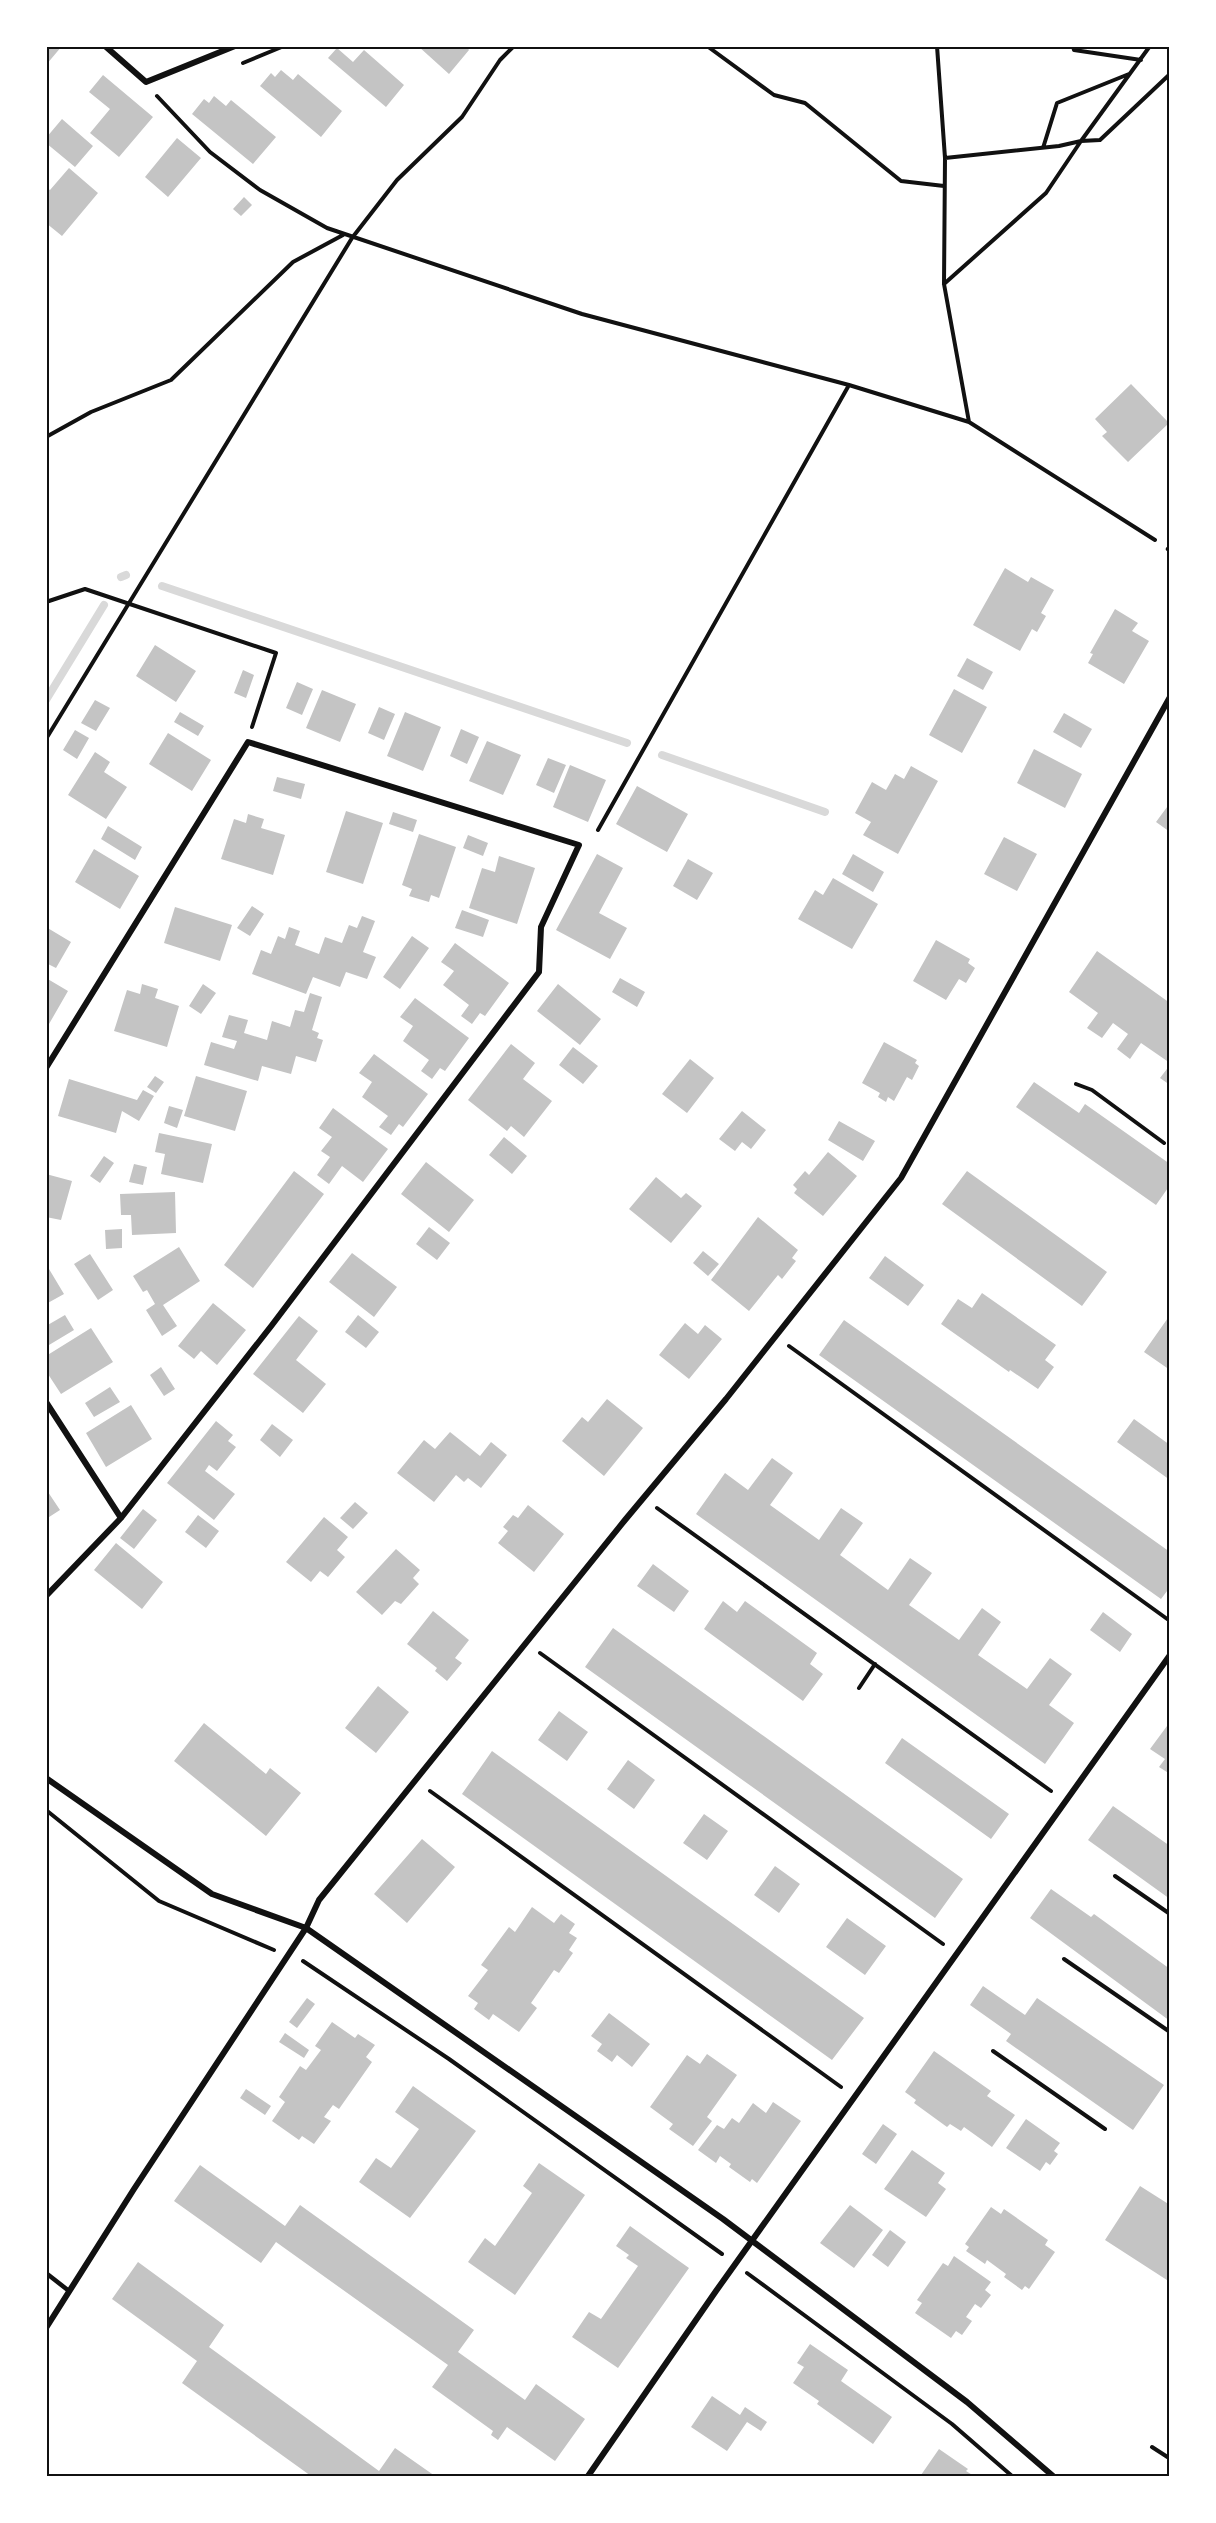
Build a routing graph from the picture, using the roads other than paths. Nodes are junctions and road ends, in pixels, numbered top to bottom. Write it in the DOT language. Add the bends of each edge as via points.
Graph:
graph roads {
  1 [pos="105,46"];
  2 [pos="235,46"];
  3 [pos="1170,697"];
  4 [pos="46,1068"];
  5 [pos="46,1402"];
  6 [pos="121,1518"];
  7 [pos="46,1596"];
  8 [pos="1170,1655"];
  9 [pos="46,1778"];
  10 [pos="306,1928"];
  11 [pos="752,2241"];
  12 [pos="46,2273"];
  13 [pos="69,2291"];
  14 [pos="46,2328"];
  15 [pos="588,2476"];
  16 [pos="1053,2476"];
  1 -- 2 [label="street" via="146,82"];
  3 -- 10 [label="street" via="901,1178 726,1400 319,1900"];
  4 -- 6 [label="street" via="248,742 579,845 541,927 539,972"];
  5 -- 6 [label="street"];
  6 -- 7 [label="street"];
  8 -- 11 [label="street"];
  9 -- 10 [label="street" via="212,1894"];
  10 -- 11 [label="street"];
  10 -- 13 [label="street"];
  11 -- 15 [label="street"];
  11 -- 16 [label="street" via="967,2402"];
  12 -- 13 [label="lane"];
  13 -- 14 [label="street"];
}
